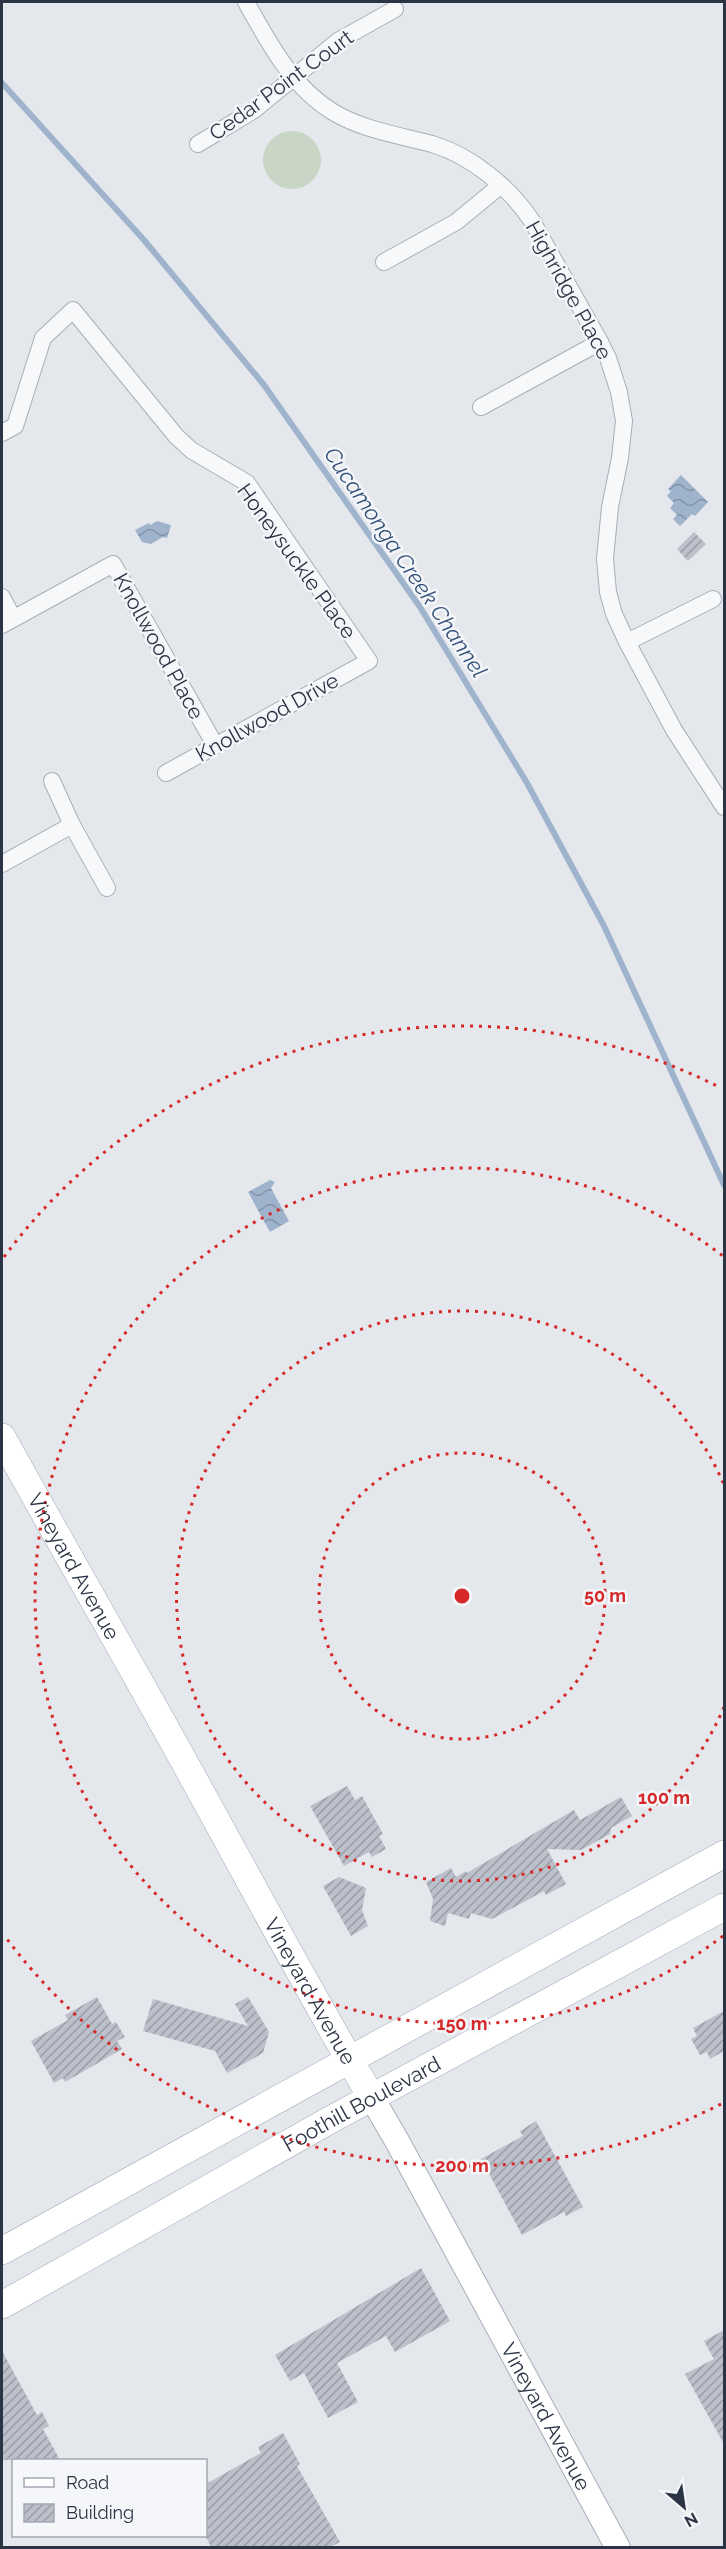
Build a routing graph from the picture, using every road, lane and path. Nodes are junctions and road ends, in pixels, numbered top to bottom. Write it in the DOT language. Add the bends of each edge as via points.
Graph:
graph roads {
  1 [pos="246,2"];
  2 [pos="395,9"];
  3 [pos="294,78"];
  4 [pos="198,144"];
  5 [pos="501,185"];
  6 [pos="384,262"];
  7 [pos="600,342"];
  8 [pos="481,407"];
  9 [pos="8,429"];
  10 [pos="2,597"];
  11 [pos="713,598"];
  12 [pos="7,622"];
  13 [pos="627,642"];
  14 [pos="369,661"];
  15 [pos="215,746"];
  16 [pos="166,773"];
  17 [pos="52,781"];
  18 [pos="722,797"];
  19 [pos="72,825"];
  20 [pos="2,864"];
  21 [pos="106,888"];
  22 [pos="2,1437"];
  23 [pos="724,1854"];
  24 [pos="724,1907"];
  25 [pos="348,2059"];
  26 [pos="372,2098"];
  27 [pos="2,2251"];
  28 [pos="2,2305"];
  29 [pos="618,2547"];
  1 -- 3 [label="street, Highridge Place" via="274,52"];
  2 -- 3 [label="street, Cedar Point Court" via="338,41"];
  3 -- 4 [label="street, Cedar Point Court" via="254,110"];
  3 -- 5 [label="street, Highridge Place" via="333,112 367,129 435,145 467,160"];
  5 -- 6 [label="street" via="456,222"];
  5 -- 7 [label="street, Highridge Place" via="532,221"];
  7 -- 8 [label="street"];
  7 -- 13 [label="street, Highridge Place" via="619,392 624,421 605,559 608,592"];
  9 -- 14 [label="street, Honeysuckle Place" via="43,338 73,310 176,436 191,450 247,483"];
  10 -- 12 [label="street"];
  11 -- 13 [label="street"];
  12 -- 15 [label="street, Knollwood Place" via="113,564"];
  13 -- 18 [label="street, Highridge Place" via="674,730"];
  14 -- 15 [label="street, Knollwood Drive"];
  15 -- 16 [label="street, Knollwood Drive"];
  17 -- 19 [label="street"];
  19 -- 20 [label="street"];
  19 -- 21 [label="street"];
  22 -- 25 [label="main road, Vineyard Avenue"];
  23 -- 25 [label="main road"];
  24 -- 26 [label="main road, Foothill Boulevard"];
  25 -- 26 [label="main road, Vineyard Avenue"];
  25 -- 27 [label="main road"];
  26 -- 28 [label="main road, Foothill Boulevard"];
  26 -- 29 [label="main road, Vineyard Avenue"];
}
